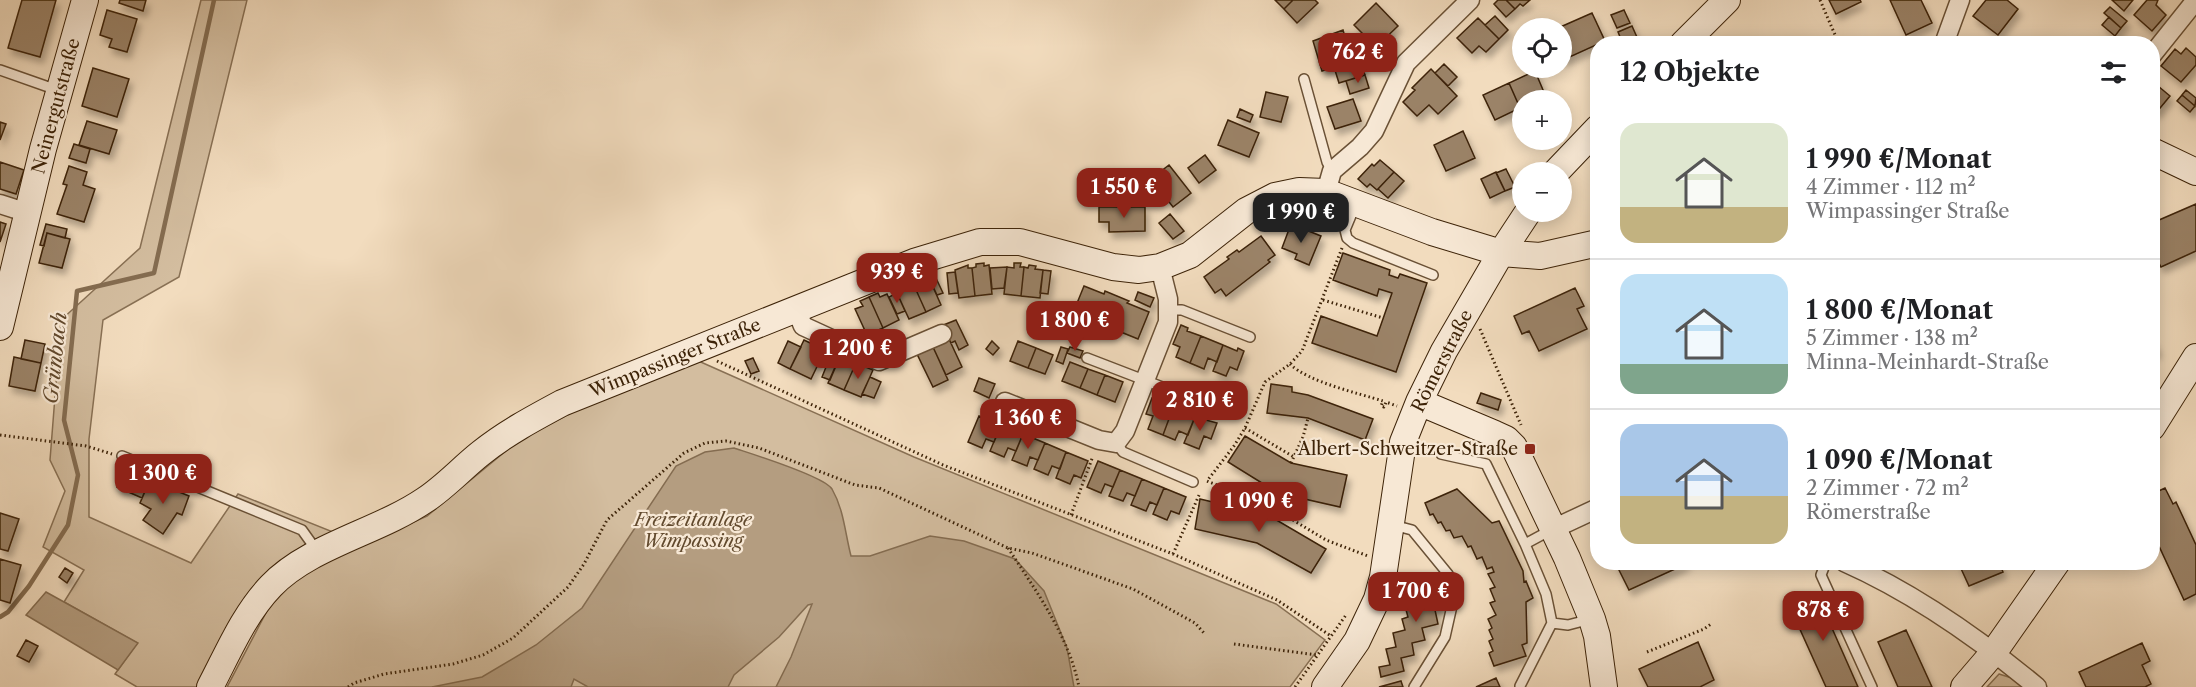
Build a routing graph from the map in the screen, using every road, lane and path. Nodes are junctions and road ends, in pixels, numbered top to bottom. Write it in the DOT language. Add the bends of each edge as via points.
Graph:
graph roads {
  1 [pos="85,0"];
  2 [pos="1470,0"];
  3 [pos="1727,0"];
  4 [pos="1820,0"];
  5 [pos="1960,0"];
  6 [pos="2196,0"];
  7 [pos="1691,36"];
  8 [pos="1836,36"];
  9 [pos="1947,36"];
  10 [pos="2160,45"];
  11 [pos="0,70"];
  12 [pos="1304,79"];
  13 [pos="60,91"];
  14 [pos="1590,136"];
  15 [pos="2160,155"];
  16 [pos="1566,162"];
  17 [pos="2196,172"];
  18 [pos="1329,181"];
  19 [pos="1356,203"];
  20 [pos="0,204"];
  21 [pos="28,213"];
  22 [pos="1521,222"];
  23 [pos="1347,238"];
  24 [pos="1590,245"];
  25 [pos="1501,253"];
  26 [pos="1160,267"];
  27 [pos="1433,275"];
  28 [pos="1323,300"];
  29 [pos="796,309"];
  30 [pos="1169,310"];
  31 [pos="1383,318"];
  32 [pos="1464,318"];
  33 [pos="0,327"];
  34 [pos="942,334"];
  35 [pos="1250,337"];
  36 [pos="2196,357"];
  37 [pos="1087,358"];
  38 [pos="712,359"];
  39 [pos="1290,364"];
  40 [pos="1146,380"];
  41 [pos="1005,402"];
  42 [pos="1408,404"];
  43 [pos="1222,410"];
  44 [pos="2160,414"];
  45 [pos="1308,418"];
  46 [pos="1245,428"];
  47 [pos="0,435"];
  48 [pos="1107,442"];
  49 [pos="1514,447"];
  50 [pos="1441,454"];
  51 [pos="122,456"];
  52 [pos="1294,457"];
  53 [pos="1291,463"];
  54 [pos="1207,481"];
  55 [pos="1193,482"];
  56 [pos="1278,493"];
  57 [pos="1273,508"];
  58 [pos="1590,512"];
  59 [pos="1071,515"];
  60 [pos="1268,515"];
  61 [pos="1390,524"];
  62 [pos="1553,529"];
  63 [pos="1525,544"];
  64 [pos="1008,548"];
  65 [pos="318,553"];
  66 [pos="1173,554"];
  67 [pos="1371,557"];
  68 [pos="1823,570"];
  69 [pos="1859,570"];
  70 [pos="2051,570"];
  71 [pos="1592,618"];
  72 [pos="1552,623"];
  73 [pos="1710,624"];
  74 [pos="1204,633"];
  75 [pos="1331,636"];
  76 [pos="1234,644"];
  77 [pos="1647,652"];
  78 [pos="1994,652"];
  79 [pos="1317,655"];
  80 [pos="1520,686"];
  81 [pos="210,687"];
  82 [pos="348,687"];
  83 [pos="1079,687"];
  84 [pos="1325,687"];
  85 [pos="1414,687"];
  86 [pos="1604,687"];
  87 [pos="1872,687"];
  88 [pos="1964,687"];
  89 [pos="2037,687"];
  1 -- 13 [label="street, Neinergutstraße"];
  2 -- 18 [label="street" via="1406,63 1374,130"];
  3 -- 7 [label="street"];
  4 -- 8 [label="path"];
  5 -- 9 [label="street"];
  6 -- 10 [label="street"];
  11 -- 13 [label="lane"];
  12 -- 18 [label="lane"];
  13 -- 21 [label="street, Neinergutstraße"];
  14 -- 16 [label="street"];
  15 -- 17 [label="street"];
  18 -- 19 [label="street, Wimpassinger Straße"];
  18 -- 26 [label="street, Wimpassinger Straße" via="1275,196 1246,211 1190,255"];
  19 -- 23 [label="lane" via="1345,230"];
  19 -- 25 [label="street, Wimpassinger Straße"];
  20 -- 21 [label="street"];
  21 -- 33 [label="street, Neinergutstraße"];
  22 -- 25 [label="street, Römerstraße"];
  23 -- 27 [label="lane"];
  23 -- 28 [label="path"];
  24 -- 25 [label="street, Wimpassinger Straße" via="1540,256"];
  25 -- 32 [label="street, Römerstraße"];
  26 -- 29 [label="street, Wimpassinger Straße" via="1113,267 1020,242 980,242 914,262"];
  26 -- 30 [label="street"];
  28 -- 31 [label="path"];
  28 -- 39 [label="path" via="1302,351"];
  29 -- 34 [label="street" via="803,326 879,361"];
  29 -- 65 [label="street, Wimpassinger Straße" via="562,403 482,453 428,499"];
  30 -- 35 [label="lane" via="1182,310"];
  30 -- 40 [label="street"];
  32 -- 42 [label="street, Römerstraße"];
  32 -- 49 [label="path" via="1479,327 1527,438"];
  36 -- 44 [label="street"];
  37 -- 40 [label="lane"];
  38 -- 59 [label="path" via="943,465"];
  39 -- 42 [label="path" via="1328,384 1383,401 1381,406 1386,402"];
  39 -- 46 [label="path" via="1265,382"];
  40 -- 43 [label="lane"];
  40 -- 48 [label="street" via="1125,431"];
  41 -- 48 [label="street"];
  42 -- 49 [label="street" via="1495,434"];
  42 -- 61 [label="street, Römerstraße"];
  45 -- 52 [label="path"];
  46 -- 52 [label="path"];
  46 -- 54 [label="path"];
  47 -- 51 [label="path"];
  48 -- 55 [label="lane" via="1123,453"];
  48 -- 59 [label="path"];
  49 -- 62 [label="street"];
  50 -- 63 [label="lane" via="1486,464"];
  51 -- 65 [label="lane" via="302,530"];
  52 -- 53 [label="path"];
  54 -- 57 [label="path"];
  54 -- 66 [label="path"];
  56 -- 57 [label="path"];
  57 -- 60 [label="path"];
  57 -- 67 [label="path" via="1326,540"];
  58 -- 62 [label="street"];
  59 -- 66 [label="path"];
  61 -- 84 [label="street, Römerstraße" via="1377,599 1357,641"];
  61 -- 85 [label="lane" via="1412,530 1448,574 1454,597 1445,637"];
  62 -- 63 [label="lane"];
  62 -- 71 [label="street"];
  63 -- 72 [label="lane" via="1546,594"];
  64 -- 74 [label="path" via="1133,589 1196,623"];
  64 -- 82 [label="path" via="879,488 855,485 759,448 726,441 705,443 684,453 607,520 568,587 513,638 483,655 453,664 384,674"];
  64 -- 83 [label="path" via="1042,599 1075,667"];
  65 -- 81 [label="street, Wimpassinger Straße" via="271,586 248,615"];
  66 -- 75 [label="path" via="1276,600"];
  68 -- 87 [label="lane" via="1821,575"];
  69 -- 78 [label="street" via="1931,609"];
  70 -- 78 [label="street"];
  71 -- 72 [label="lane" via="1568,625"];
  71 -- 86 [label="street"];
  72 -- 80 [label="lane"];
  73 -- 77 [label="path"];
  76 -- 79 [label="path"];
  78 -- 88 [label="street"];
  78 -- 89 [label="street"];
}
